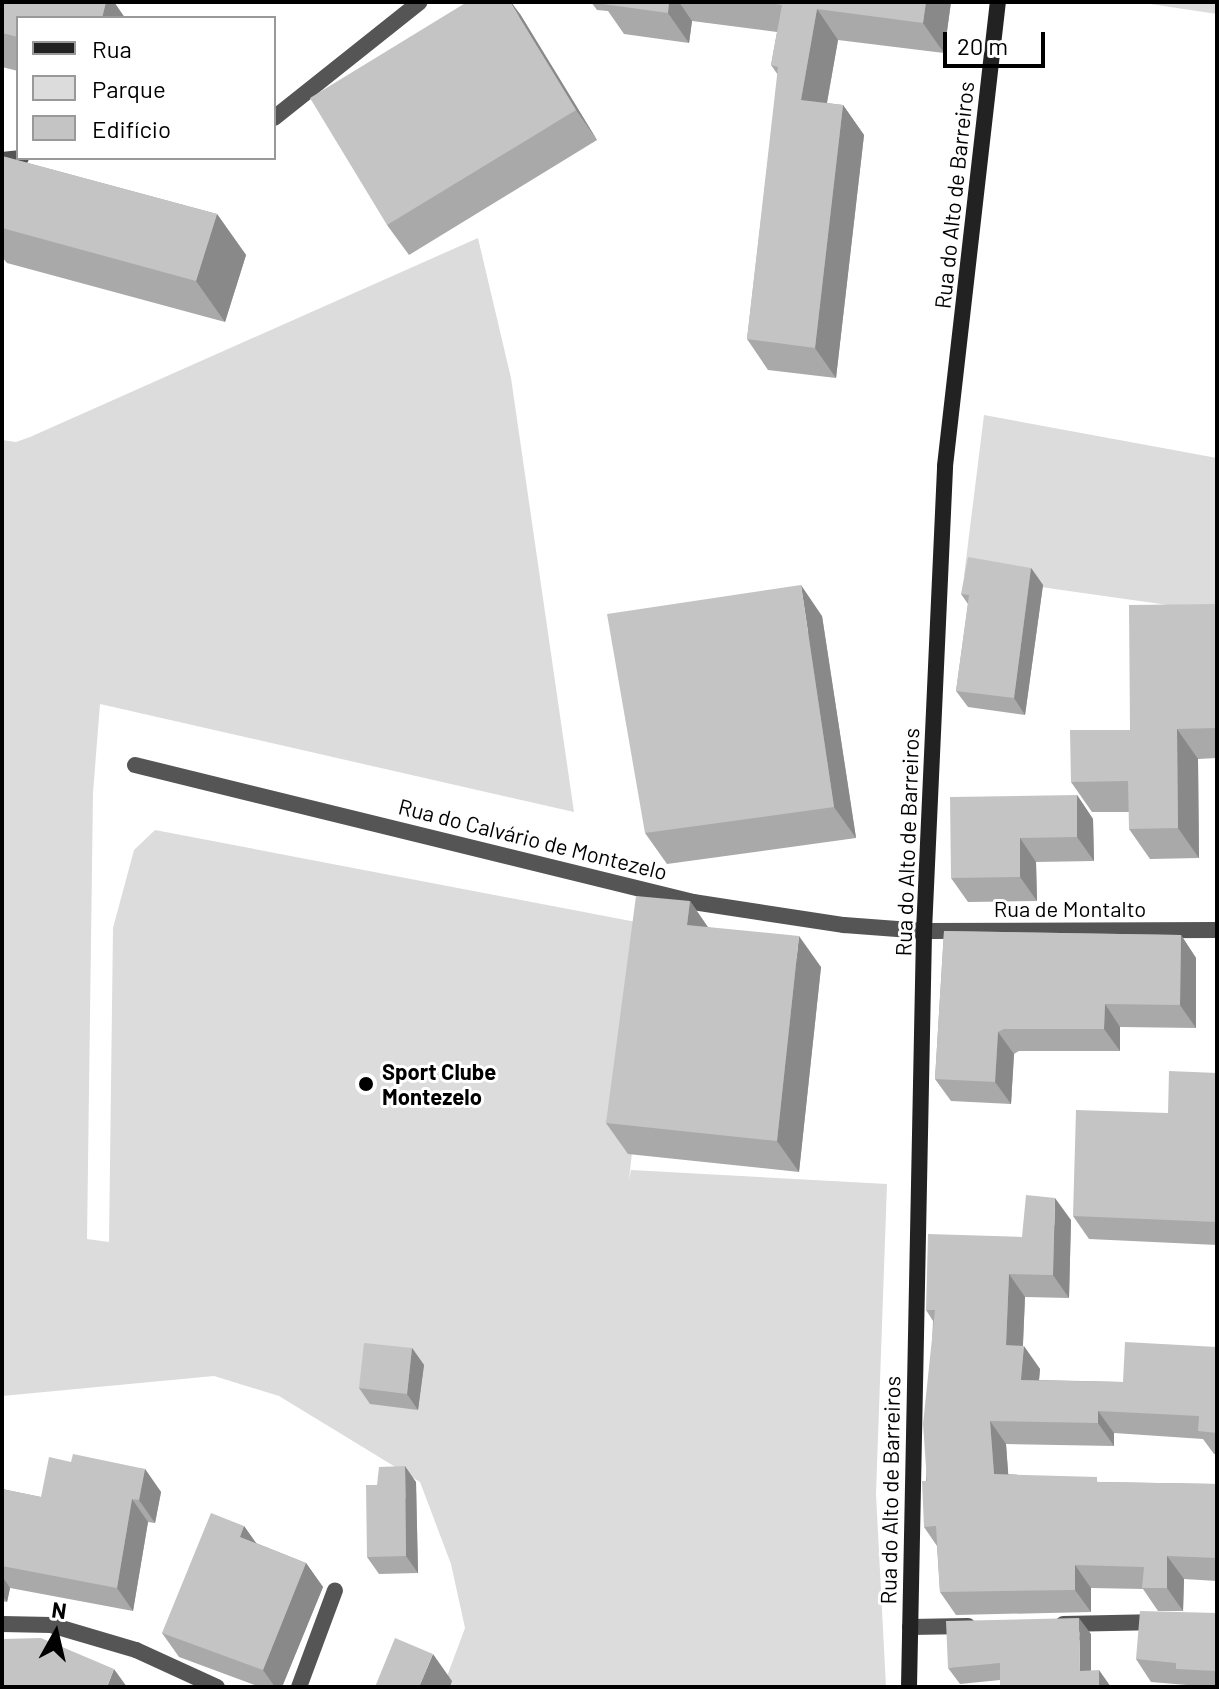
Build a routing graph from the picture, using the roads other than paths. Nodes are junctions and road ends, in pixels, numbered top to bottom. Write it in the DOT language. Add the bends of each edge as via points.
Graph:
graph roads {
  1 [pos="420,2"];
  2 [pos="998,2"];
  3 [pos="276,116"];
  4 [pos="135,765"];
  5 [pos="1217,930"];
  6 [pos="924,931"];
  7 [pos="335,1590"];
  8 [pos="1186,1622"];
  9 [pos="2,1624"];
  10 [pos="1048,1624"];
  11 [pos="986,1625"];
  12 [pos="910,1627"];
  13 [pos="217,1687"];
  14 [pos="299,1687"];
  15 [pos="909,1687"];
  1 -- 3 [label="street"];
  2 -- 6 [label="street, Rua do Alto de Barreiros" via="945,466"];
  4 -- 6 [label="street, Rua do Calvário de Montezelo" via="693,902 844,925"];
  5 -- 6 [label="street, Rua de Montalto"];
  6 -- 12 [label="street, Rua do Alto de Barreiros"];
  7 -- 14 [label="street"];
  8 -- 10 [label="street"];
  9 -- 13 [label="street" via="51,1625 136,1650"];
  11 -- 12 [label="street"];
  12 -- 15 [label="street, Rua do Alto de Barreiros"];
}
